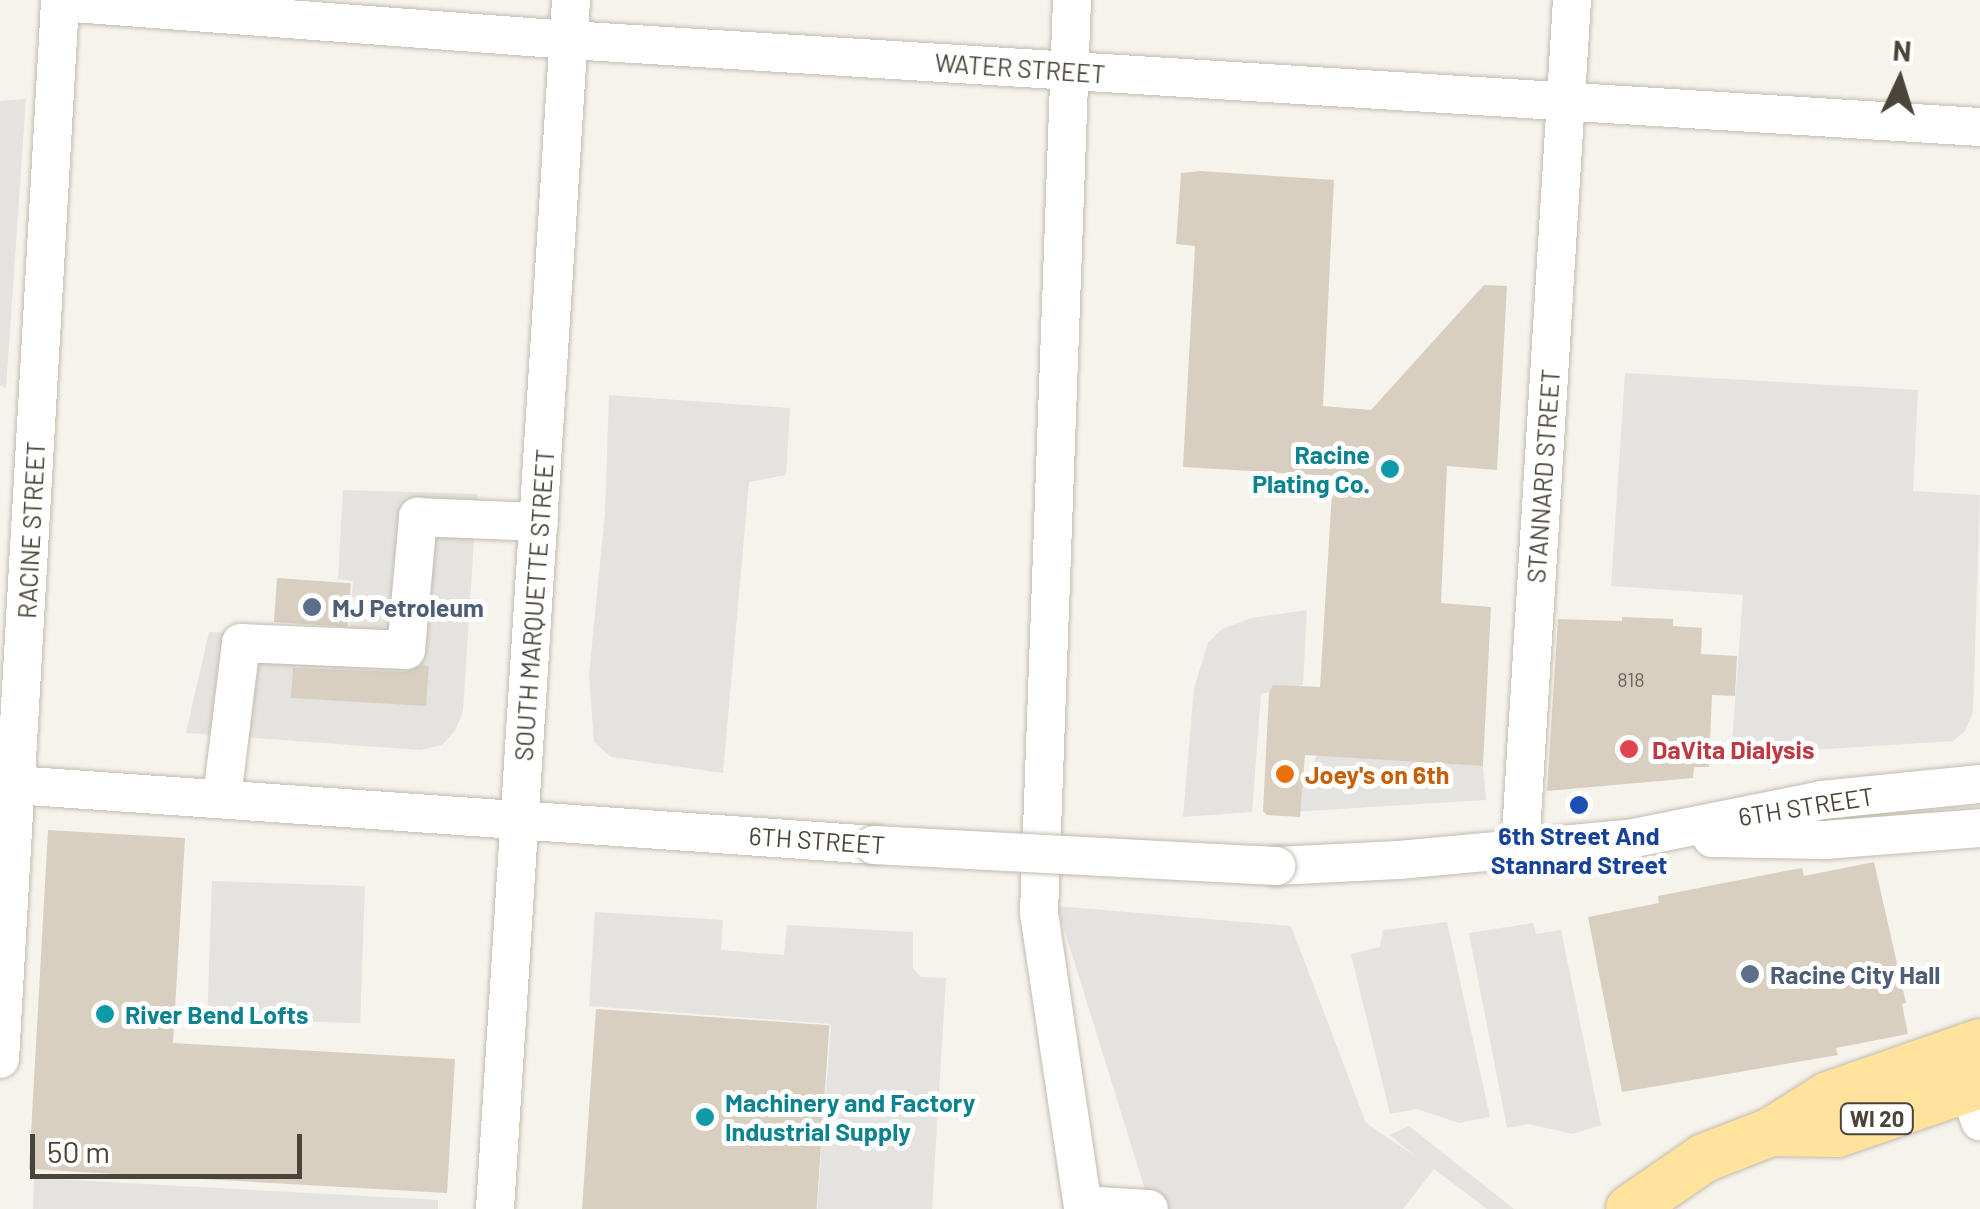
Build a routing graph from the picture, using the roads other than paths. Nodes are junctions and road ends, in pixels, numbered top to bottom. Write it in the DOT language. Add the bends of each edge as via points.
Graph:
graph roads {
  1 [pos="571,0"];
  2 [pos="1072,0"];
  3 [pos="1572,0"];
  4 [pos="60,2"];
  5 [pos="568,40"];
  6 [pos="1068,70"];
  7 [pos="1567,101"];
  8 [pos="1980,127"];
  9 [pos="539,522"];
  10 [pos="8,784"];
  11 [pos="1980,784"];
  12 [pos="222,798"];
  13 [pos="520,818"];
  14 [pos="1980,828"];
  15 [pos="1634,838"];
  16 [pos="1520,850"];
  17 [pos="0,1059"];
  18 [pos="1973,1078"];
  19 [pos="1084,1207"];
  20 [pos="495,1209"];
  21 [pos="1149,1209"];
  22 [pos="1630,1209"];
  1 -- 5 [label="street, SOUTH MARQUETTE STREET"];
  2 -- 6 [label="street"];
  3 -- 7 [label="street, STANNARD STREET"];
  4 -- 5 [label="street, WATER STREET"];
  4 -- 10 [label="street, RACINE STREET"];
  5 -- 6 [label="street, WATER STREET"];
  5 -- 9 [label="street, SOUTH MARQUETTE STREET"];
  6 -- 7 [label="street, WATER STREET"];
  6 -- 19 [label="street" via="1038,913"];
  7 -- 8 [label="street, WATER STREET"];
  7 -- 16 [label="street, STANNARD STREET"];
  9 -- 12 [label="street" via="418,517 406,650 241,643"];
  9 -- 13 [label="street, SOUTH MARQUETTE STREET"];
  10 -- 12 [label="street, 6TH STREET"];
  10 -- 17 [label="street, RACINE STREET"];
  11 -- 15 [label="street, 6TH STREET" via="1822,800"];
  12 -- 13 [label="street, 6TH STREET"];
  13 -- 16 [label="street, 6TH STREET, bridge" via="1276,866"];
  13 -- 20 [label="street, SOUTH MARQUETTE STREET"];
  14 -- 15 [label="street, 6TH STREET" via="1825,840"];
  15 -- 16 [label="street, 6TH STREET"];
  18 -- 22 [label="main road, WI 20" via="1828,1096 1771,1132 1704,1158"];
  19 -- 21 [label="street"];
}
